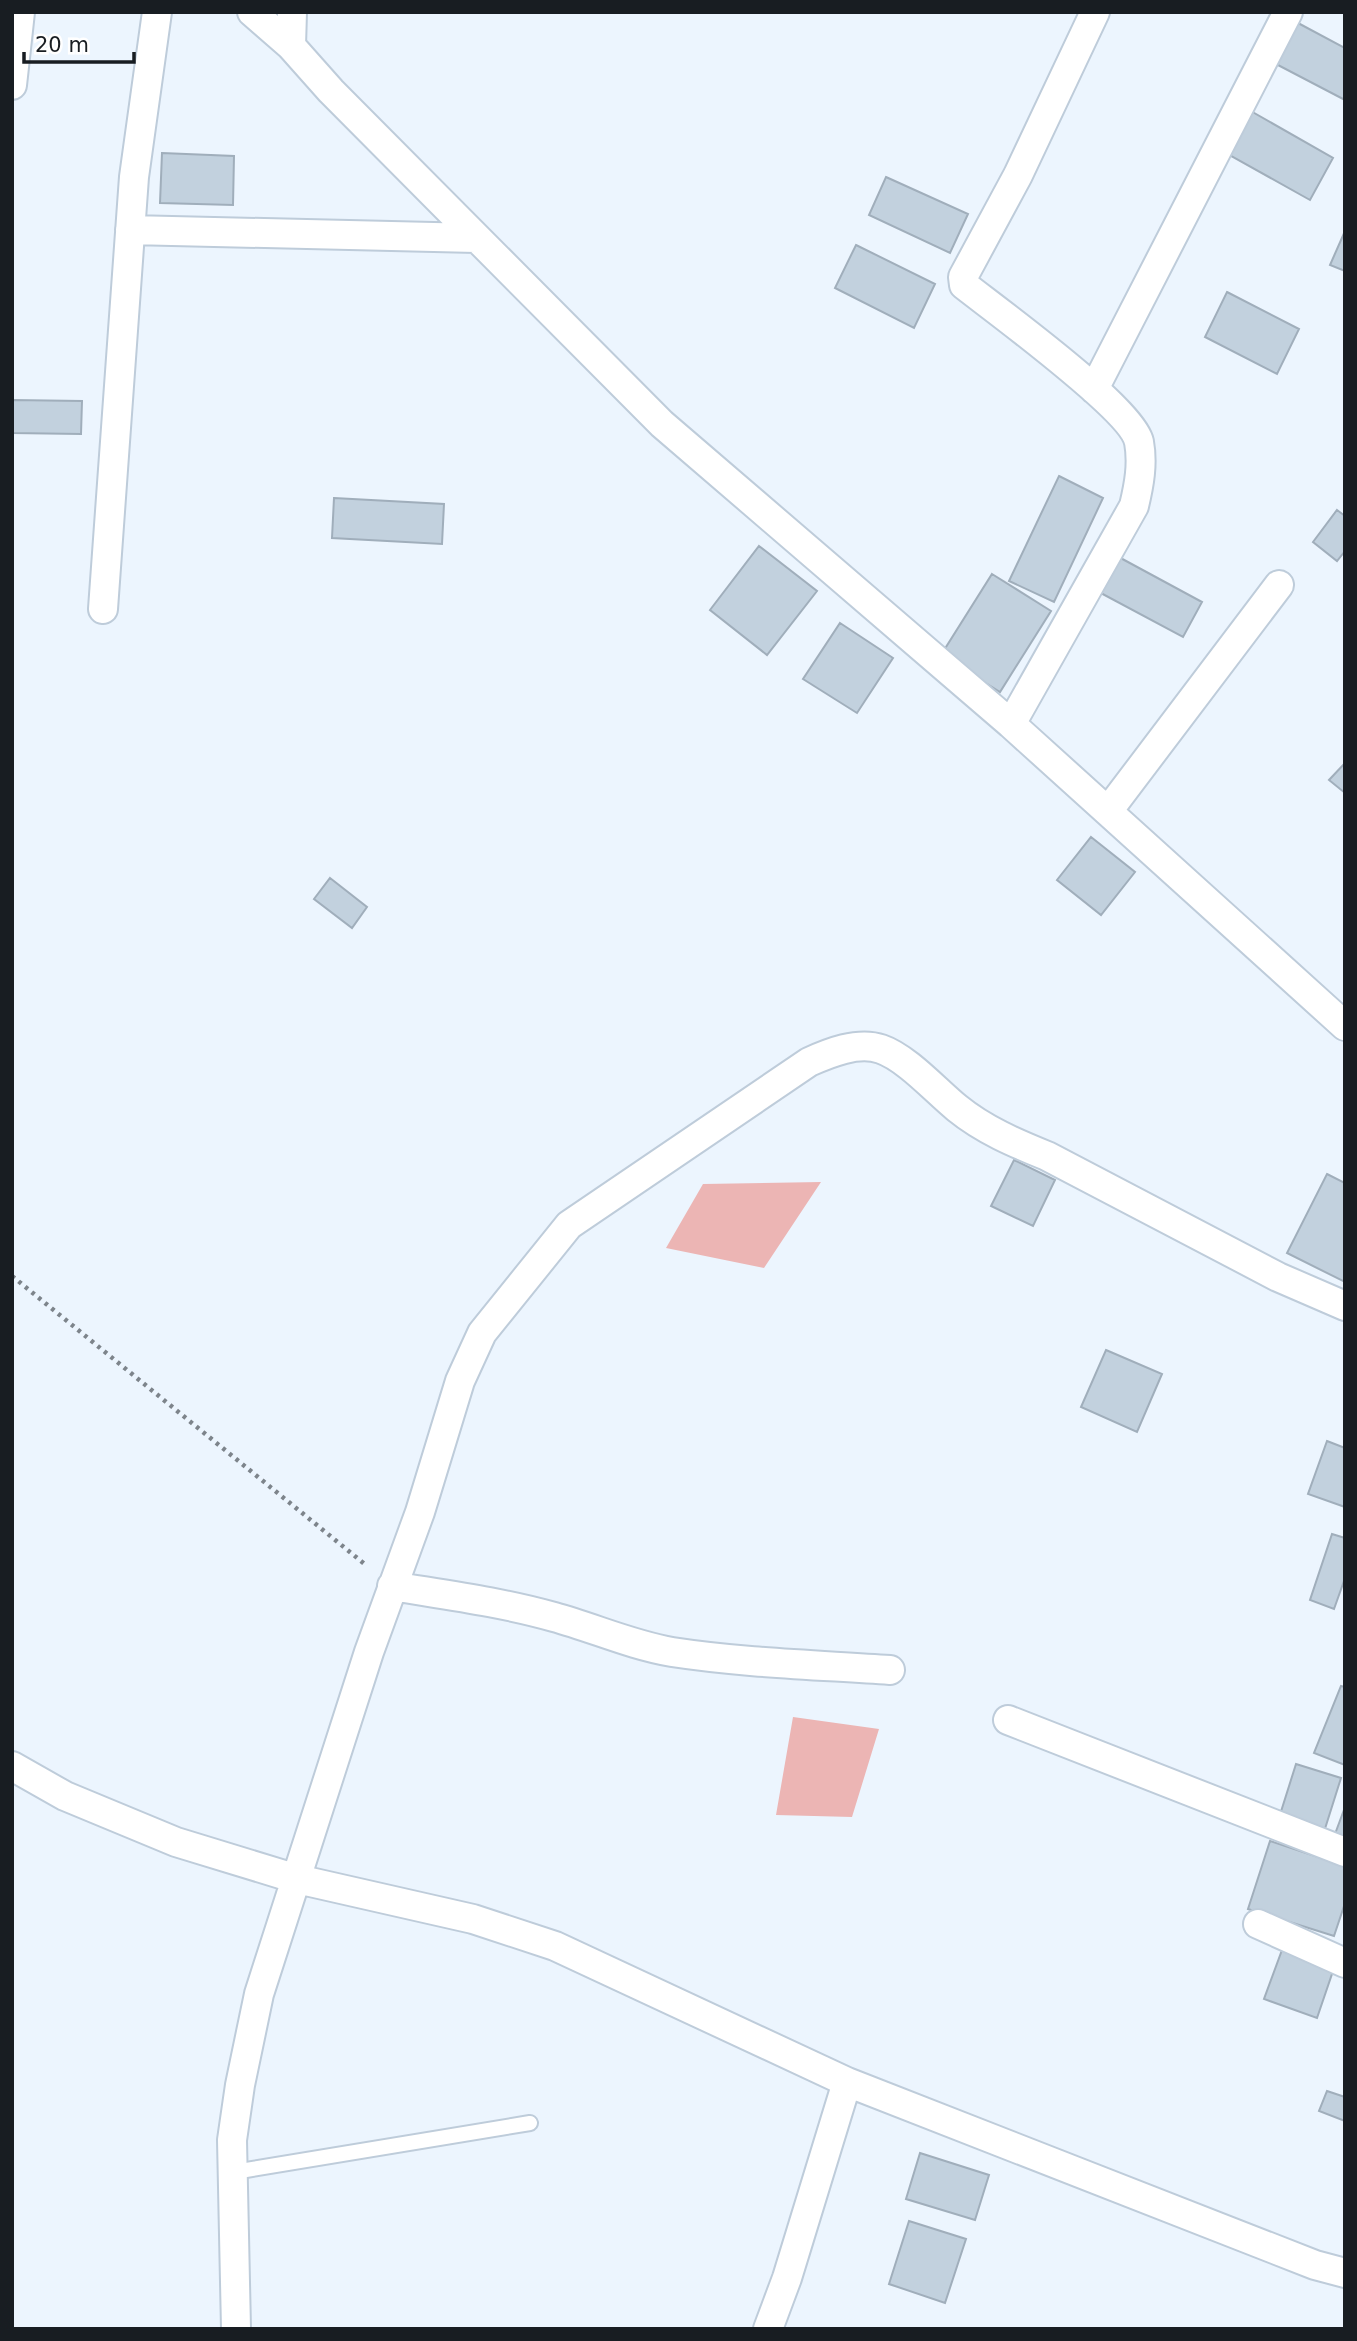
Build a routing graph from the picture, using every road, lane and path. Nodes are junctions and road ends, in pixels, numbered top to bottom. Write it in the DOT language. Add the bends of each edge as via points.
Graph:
graph roads {
  1 [pos="20,12"];
  2 [pos="158,12"];
  3 [pos="252,12"];
  4 [pos="292,12"];
  5 [pos="1095,12"];
  6 [pos="1288,12"];
  7 [pos="291,46"];
  8 [pos="12,85"];
  9 [pos="130,230"];
  10 [pos="476,238"];
  11 [pos="1094,389"];
  12 [pos="1279,585"];
  13 [pos="103,609"];
  14 [pos="1010,724"];
  15 [pos="1108,811"];
  16 [pos="1345,1027"];
  17 [pos="12,1276"];
  18 [pos="1345,1307"];
  19 [pos="392,1586"];
  20 [pos="890,1670"];
  21 [pos="1008,1720"];
  22 [pos="12,1766"];
  23 [pos="1345,1852"];
  24 [pos="297,1879"];
  25 [pos="1258,1924"];
  26 [pos="1342,1954"];
  27 [pos="847,2082"];
  28 [pos="530,2123"];
  29 [pos="234,2172"];
  30 [pos="1345,2273"];
  31 [pos="236,2329"];
  32 [pos="768,2329"];
  1 -- 8 [label="street"];
  2 -- 9 [label="street"];
  3 -- 7 [label="street"];
  4 -- 7 [label="street"];
  5 -- 11 [label="street" via="963,282"];
  6 -- 11 [label="street"];
  7 -- 10 [label="street"];
  9 -- 10 [label="street"];
  9 -- 13 [label="street"];
  10 -- 14 [label="street" via="662,424"];
  11 -- 14 [label="street" via="1125,418 1139,440 1140,479 1134,506"];
  12 -- 15 [label="street"];
  14 -- 15 [label="street"];
  15 -- 16 [label="street"];
  17 -- 19 [label="path"];
  18 -- 19 [label="street" via="1008,1140 959,1110 881,1049 827,1054 569,1225 519,1285 482,1333 460,1381"];
  19 -- 20 [label="street" via="515,1606 672,1651"];
  19 -- 24 [label="street"];
  21 -- 23 [label="street"];
  22 -- 24 [label="street" via="65,1796 176,1842"];
  24 -- 27 [label="street" via="473,1919 555,1945"];
  24 -- 29 [label="street" via="248,2046 232,2140"];
  25 -- 26 [label="street"];
  27 -- 30 [label="street"];
  27 -- 32 [label="street"];
  28 -- 29 [label="lane"];
  29 -- 31 [label="street"];
}
